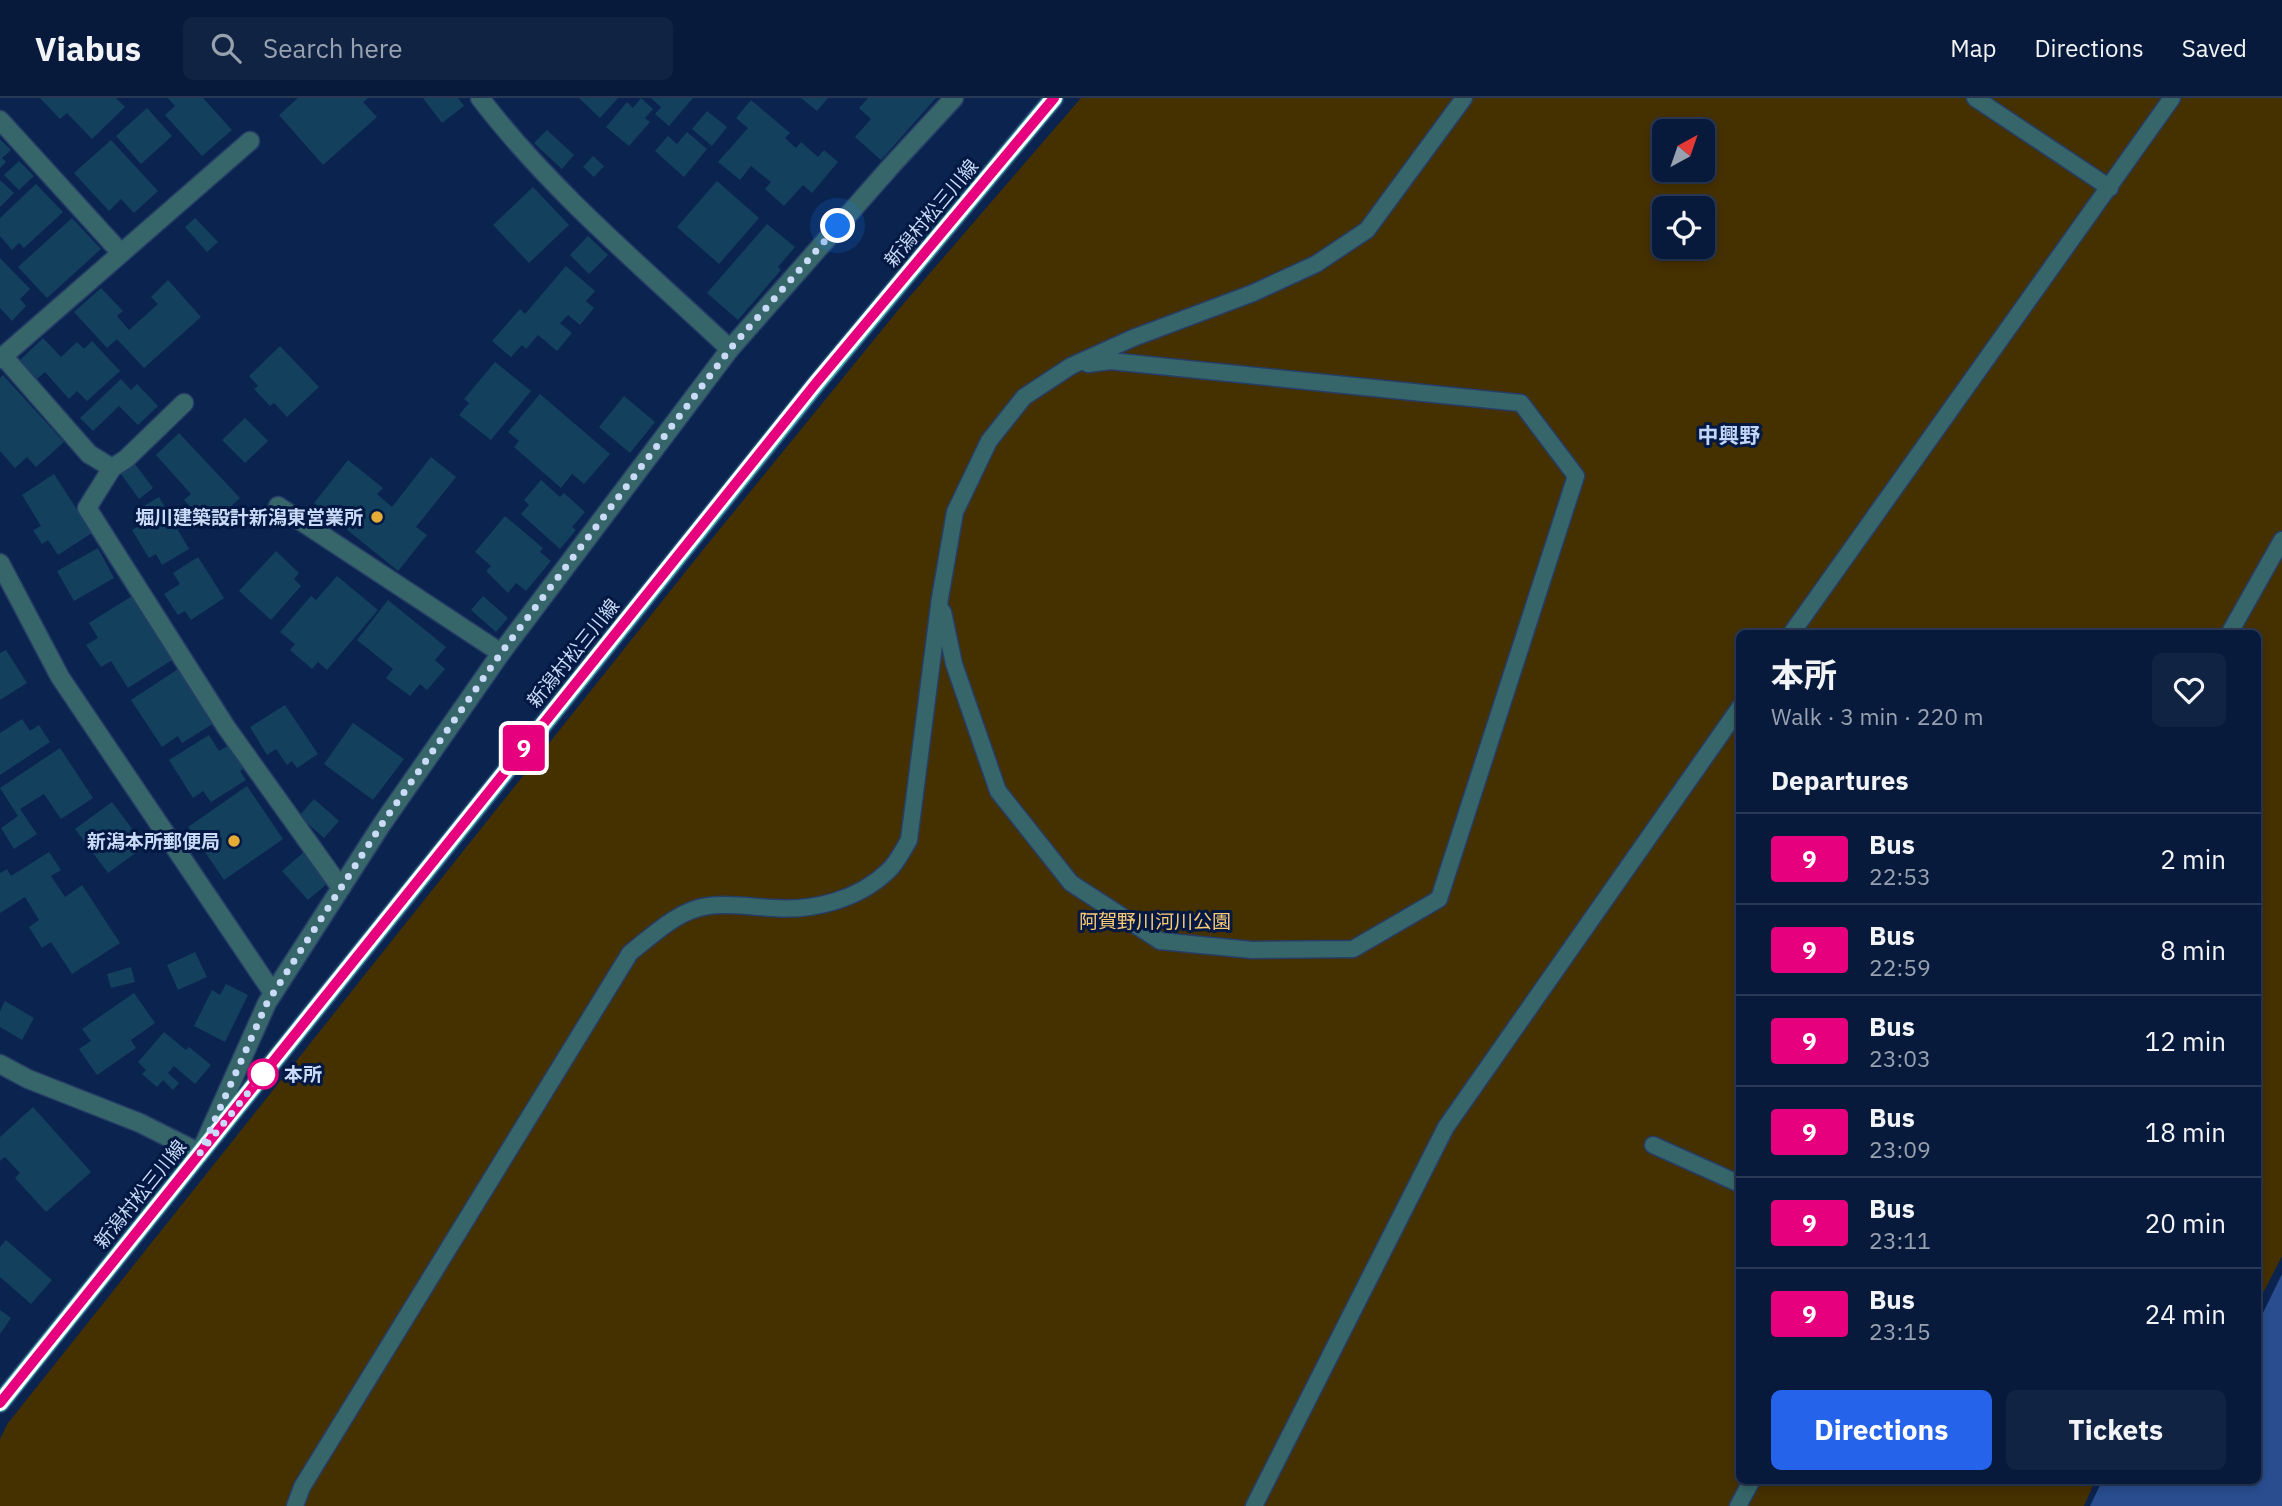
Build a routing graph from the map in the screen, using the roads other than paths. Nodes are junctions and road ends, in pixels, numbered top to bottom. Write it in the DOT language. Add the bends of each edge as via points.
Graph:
graph roads {
  1 [pos="480,98"];
  2 [pos="954,98"];
  3 [pos="1054,98"];
  4 [pos="1464,98"];
  5 [pos="1975,98"];
  6 [pos="2172,98"];
  7 [pos="0,120"];
  8 [pos="250,141"];
  9 [pos="2110,188"];
  10 [pos="121,253"];
  11 [pos="730,349"];
  12 [pos="2,358"];
  13 [pos="1072,366"];
  14 [pos="184,403"];
  15 [pos="112,468"];
  16 [pos="278,506"];
  17 [pos="2282,540"];
  18 [pos="0,563"];
  19 [pos="940,598"];
  20 [pos="1794,630"];
  21 [pos="2231,630"];
  22 [pos="501,653"];
  23 [pos="1736,713"];
  24 [pos="341,888"];
  25 [pos="273,993"];
  26 [pos="0,1064"];
  27 [pos="1653,1145"];
  28 [pos="200,1153"];
  29 [pos="1736,1182"];
  30 [pos="0,1403"];
  31 [pos="1750,1484"];
  32 [pos="295,1506"];
  33 [pos="1254,1506"];
  34 [pos="1738,1506"];
  1 -- 11 [label="street" via="507,133 575,202"];
  2 -- 11 [label="street"];
  3 -- 28 [label="main road, 新潟村松三川線" via="816,383"];
  4 -- 13 [label="lane" via="1367,230 1316,264 1266,288"];
  5 -- 9 [label="lane"];
  6 -- 9 [label="lane"];
  7 -- 10 [label="street"];
  8 -- 10 [label="street"];
  9 -- 20 [label="lane"];
  10 -- 12 [label="street"];
  11 -- 22 [label="street"];
  12 -- 15 [label="street" via="89,454"];
  13 -- 19 [label="lane" via="1024,397 989,441 955,512"];
  13 -- 19 [label="lane" via="1110,361 1521,403 1576,476 1439,898 1353,949 1252,950 1160,941 1071,883 998,791 954,664"];
  14 -- 15 [label="street"];
  15 -- 24 [label="street" via="88,508 226,727"];
  16 -- 22 [label="street"];
  17 -- 21 [label="lane"];
  18 -- 25 [label="street" via="60,677"];
  19 -- 32 [label="lane" via="909,840 890,869 869,888 820,906 706,906 674,919 630,953 302,1487"];
  22 -- 24 [label="street"];
  23 -- 33 [label="lane" via="1446,1127"];
  24 -- 25 [label="street"];
  25 -- 28 [label="street"];
  26 -- 28 [label="street"];
  27 -- 29 [label="lane"];
  28 -- 30 [label="main road, 新潟村松三川線"];
  31 -- 34 [label="lane"];
}
